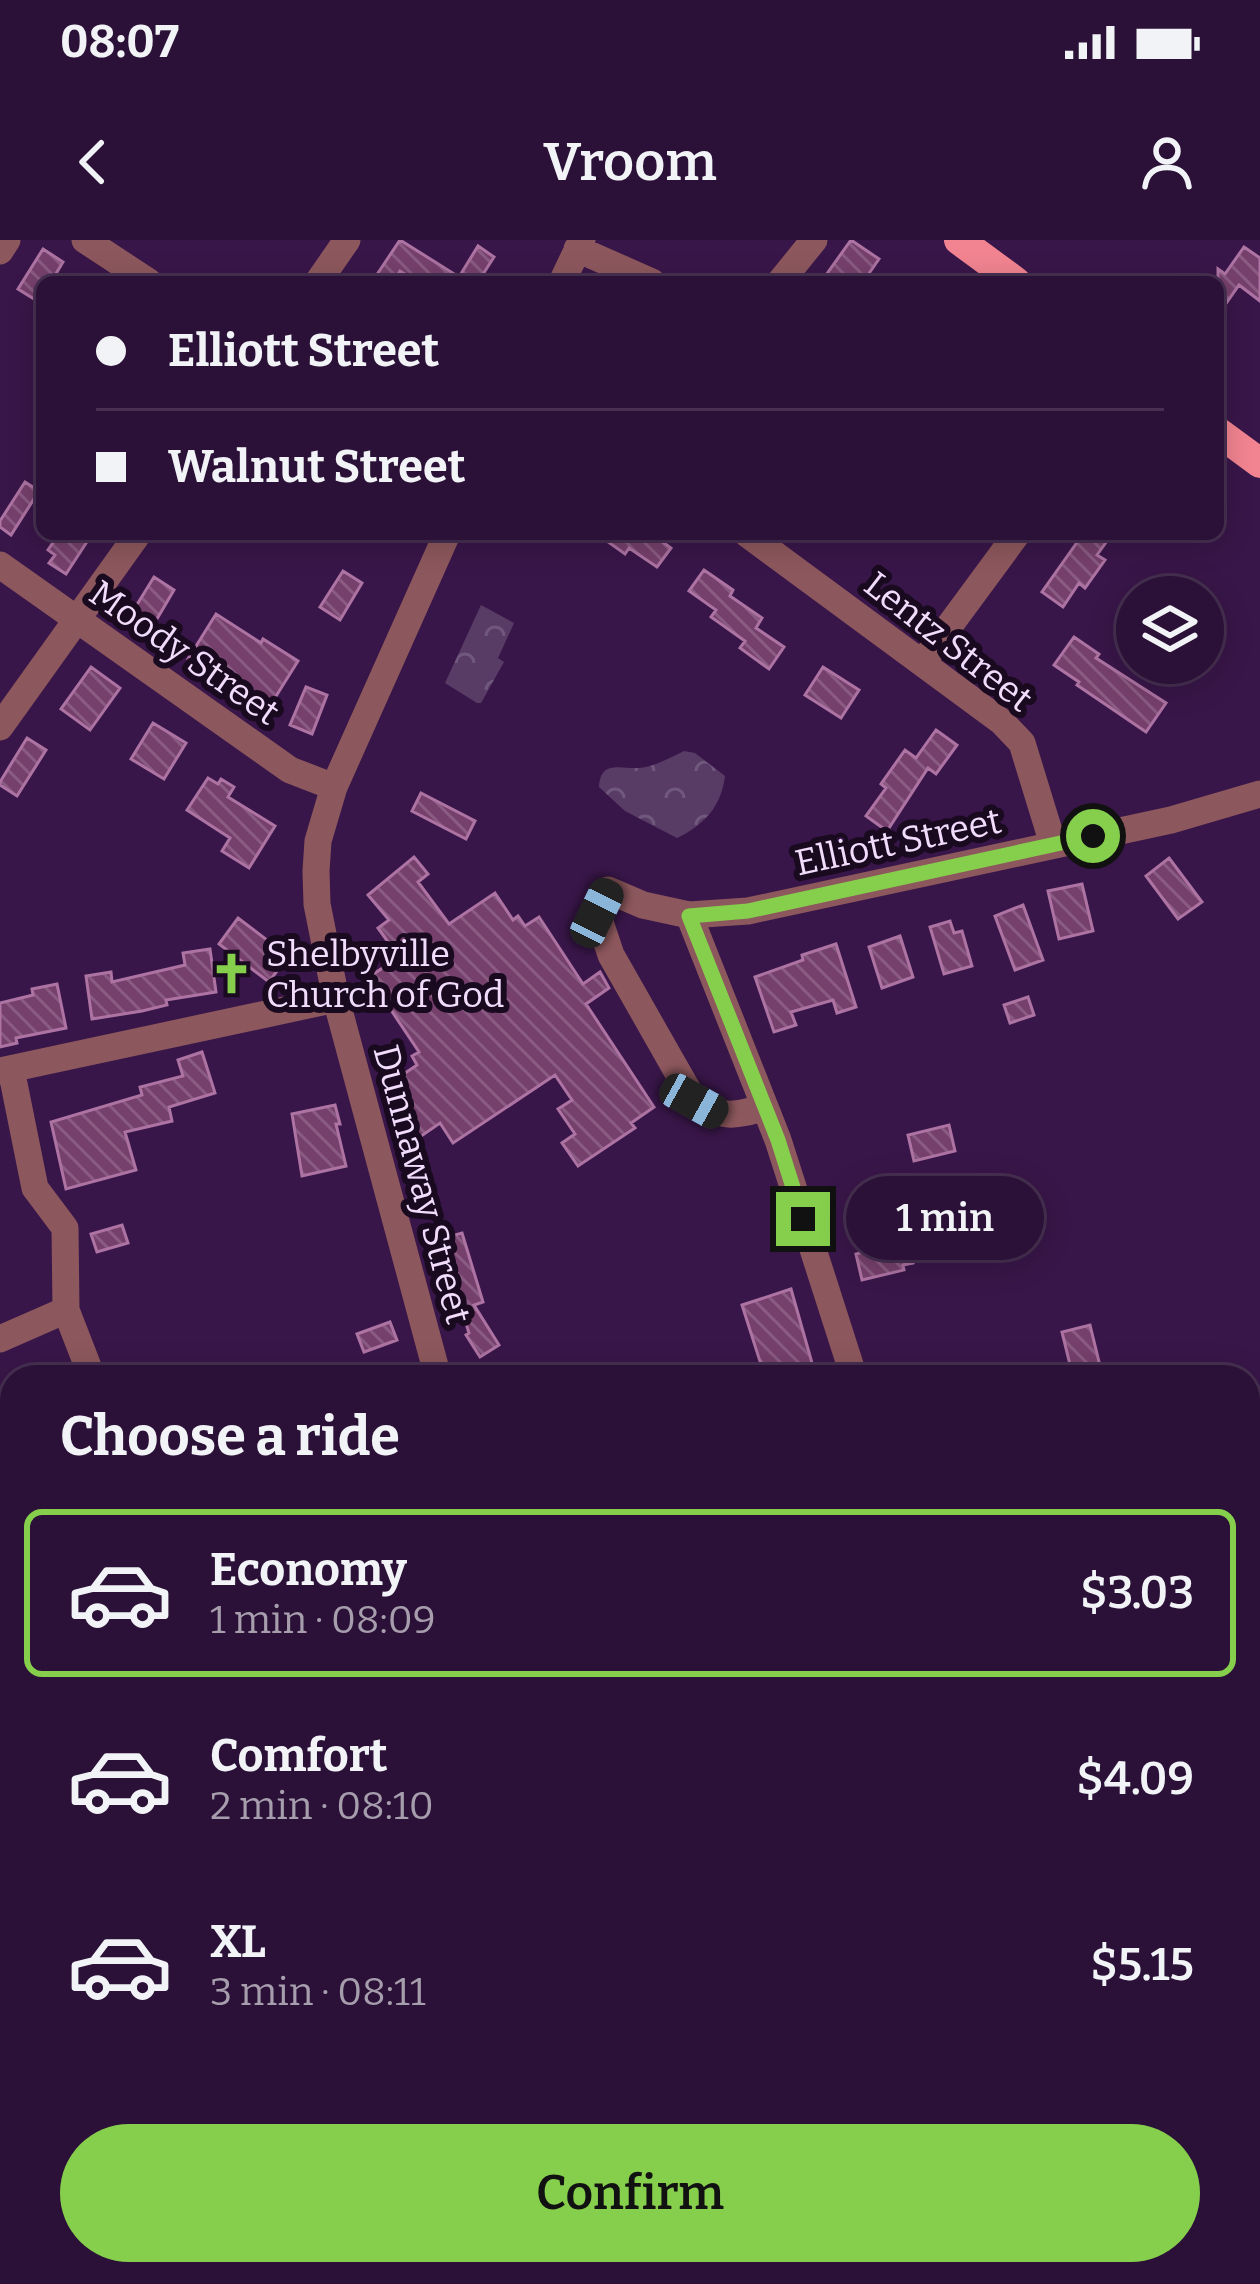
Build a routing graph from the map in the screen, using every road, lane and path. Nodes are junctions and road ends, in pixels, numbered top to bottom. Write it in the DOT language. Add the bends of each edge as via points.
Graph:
graph roads {
  1 [pos="8,240"];
  2 [pos="86,240"];
  3 [pos="347,240"];
  4 [pos="814,240"];
  5 [pos="959,240"];
  6 [pos="580,244"];
  7 [pos="0,251"];
  8 [pos="140,276"];
  9 [pos="322,276"];
  10 [pos="565,276"];
  11 [pos="641,276"];
  12 [pos="785,276"];
  13 [pos="1008,276"];
  14 [pos="1224,436"];
  15 [pos="1260,463"];
  16 [pos="134,540"];
  17 [pos="444,540"];
  18 [pos="755,540"];
  19 [pos="1013,540"];
  20 [pos="0,566"];
  21 [pos="75,620"];
  22 [pos="922,662"];
  23 [pos="0,727"];
  24 [pos="334,788"];
  25 [pos="1260,794"];
  26 [pos="1054,844"];
  27 [pos="689,916"];
  28 [pos="336,999"];
  29 [pos="5,1070"];
  30 [pos="765,1107"];
  31 [pos="66,1310"];
  32 [pos="0,1339"];
  33 [pos="87,1365"];
  34 [pos="435,1365"];
  35 [pos="850,1365"];
  1 -- 7 [label="street"];
  2 -- 8 [label="street"];
  3 -- 9 [label="street"];
  4 -- 12 [label="street"];
  5 -- 13 [label="main road"];
  6 -- 10 [label="street"];
  6 -- 11 [label="street"];
  14 -- 15 [label="main road"];
  16 -- 21 [label="street"];
  17 -- 24 [label="street, Dunnaway Street"];
  18 -- 22 [label="street, Lentz Street"];
  19 -- 22 [label="street"];
  20 -- 21 [label="street, Moody Street"];
  21 -- 23 [label="street"];
  21 -- 24 [label="street, Moody Street" via="290,770"];
  22 -- 26 [label="street, Lentz Street" via="1022,743"];
  24 -- 28 [label="street, Dunnaway Street" via="316,872"];
  25 -- 26 [label="street, Elliott Street"];
  26 -- 27 [label="street, Elliott Street" via="748,911"];
  27 -- 30 [label="street"];
  27 -- 30 [label="street" via="608,890 597,913 611,955 694,1101 734,1116"];
  28 -- 29 [label="street"];
  28 -- 34 [label="street, Dunnaway Street"];
  29 -- 31 [label="street" via="35,1188 64,1228"];
  30 -- 35 [label="street"];
  31 -- 32 [label="street"];
  31 -- 33 [label="street"];
}
